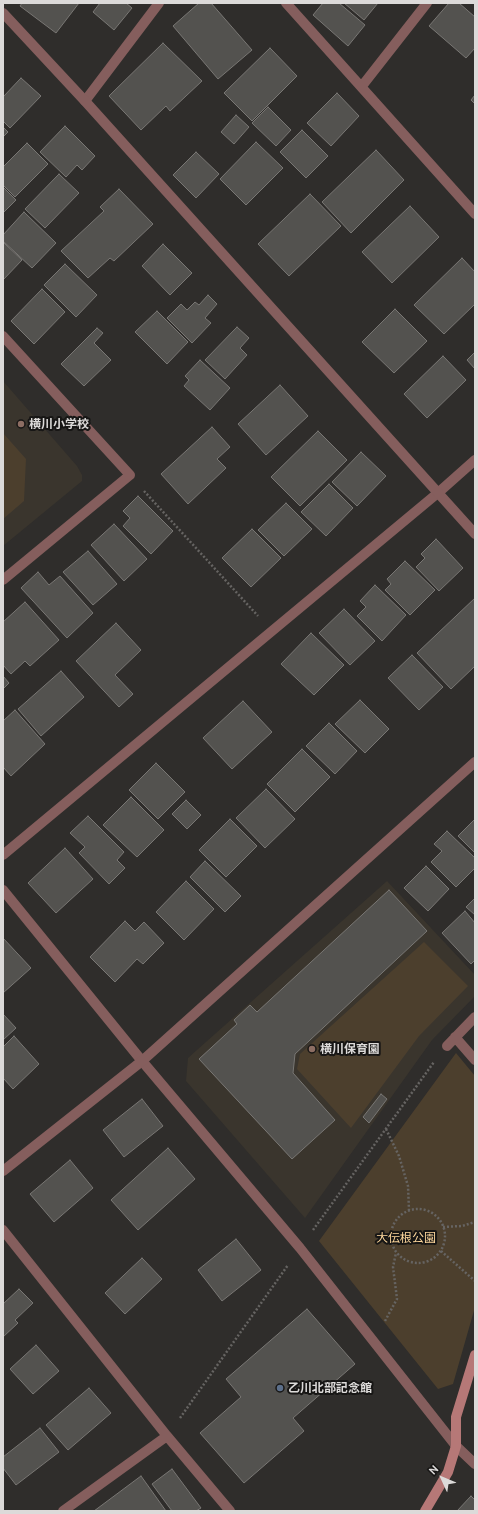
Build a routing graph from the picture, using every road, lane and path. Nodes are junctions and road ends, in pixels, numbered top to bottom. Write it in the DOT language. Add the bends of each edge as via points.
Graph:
graph roads {
  1 [pos="159,3"];
  2 [pos="286,3"];
  3 [pos="427,3"];
  4 [pos="3,14"];
  5 [pos="362,86"];
  6 [pos="86,100"];
  7 [pos="475,214"];
  8 [pos="3,336"];
  9 [pos="475,460"];
  10 [pos="130,475"];
  11 [pos="439,492"];
  12 [pos="475,534"];
  13 [pos="3,580"];
  14 [pos="272,631"];
  15 [pos="475,762"];
  16 [pos="3,855"];
  17 [pos="3,890"];
  18 [pos="475,1017"];
  19 [pos="455,1037"];
  20 [pos="447,1046"];
  21 [pos="475,1060"];
  22 [pos="142,1061"];
  23 [pos="386,1128"];
  24 [pos="3,1171"];
  25 [pos="409,1210"];
  26 [pos="475,1222"];
  27 [pos="443,1227"];
  28 [pos="3,1230"];
  29 [pos="441,1251"];
  30 [pos="396,1254"];
  31 [pos="475,1281"];
  32 [pos="384,1322"];
  33 [pos="475,1355"];
  34 [pos="167,1436"];
  35 [pos="456,1446"];
  36 [pos="475,1464"];
  37 [pos="63,1511"];
  38 [pos="230,1511"];
  39 [pos="425,1511"];
  1 -- 6 [label="street"];
  2 -- 5 [label="street"];
  3 -- 5 [label="street"];
  4 -- 6 [label="street"];
  5 -- 7 [label="street"];
  6 -- 11 [label="street"];
  8 -- 10 [label="street"];
  9 -- 11 [label="street"];
  10 -- 13 [label="street"];
  10 -- 14 [label="path"];
  11 -- 12 [label="street"];
  11 -- 14 [label="street"];
  14 -- 16 [label="street"];
  15 -- 22 [label="street"];
  17 -- 22 [label="street"];
  18 -- 19 [label="street"];
  19 -- 20 [label="street"];
  19 -- 21 [label="street"];
  22 -- 24 [label="street"];
  22 -- 35 [label="street" via="300,1248"];
  23 -- 25 [label="path" via="399,1156 408,1186"];
  25 -- 27 [label="path" via="425,1210 440,1219"];
  25 -- 30 [label="path" via="395,1221 390,1237"];
  26 -- 27 [label="path"];
  27 -- 29 [label="path" via="446,1235"];
  28 -- 34 [label="street"];
  29 -- 30 [label="path" via="428,1262 411,1263"];
  29 -- 31 [label="path"];
  30 -- 32 [label="path" via="393,1267 397,1299"];
  33 -- 35 [label="main road" via="456,1418"];
  34 -- 37 [label="street"];
  34 -- 38 [label="street"];
  35 -- 36 [label="street"];
  35 -- 39 [label="main road" via="448,1472"];
}
